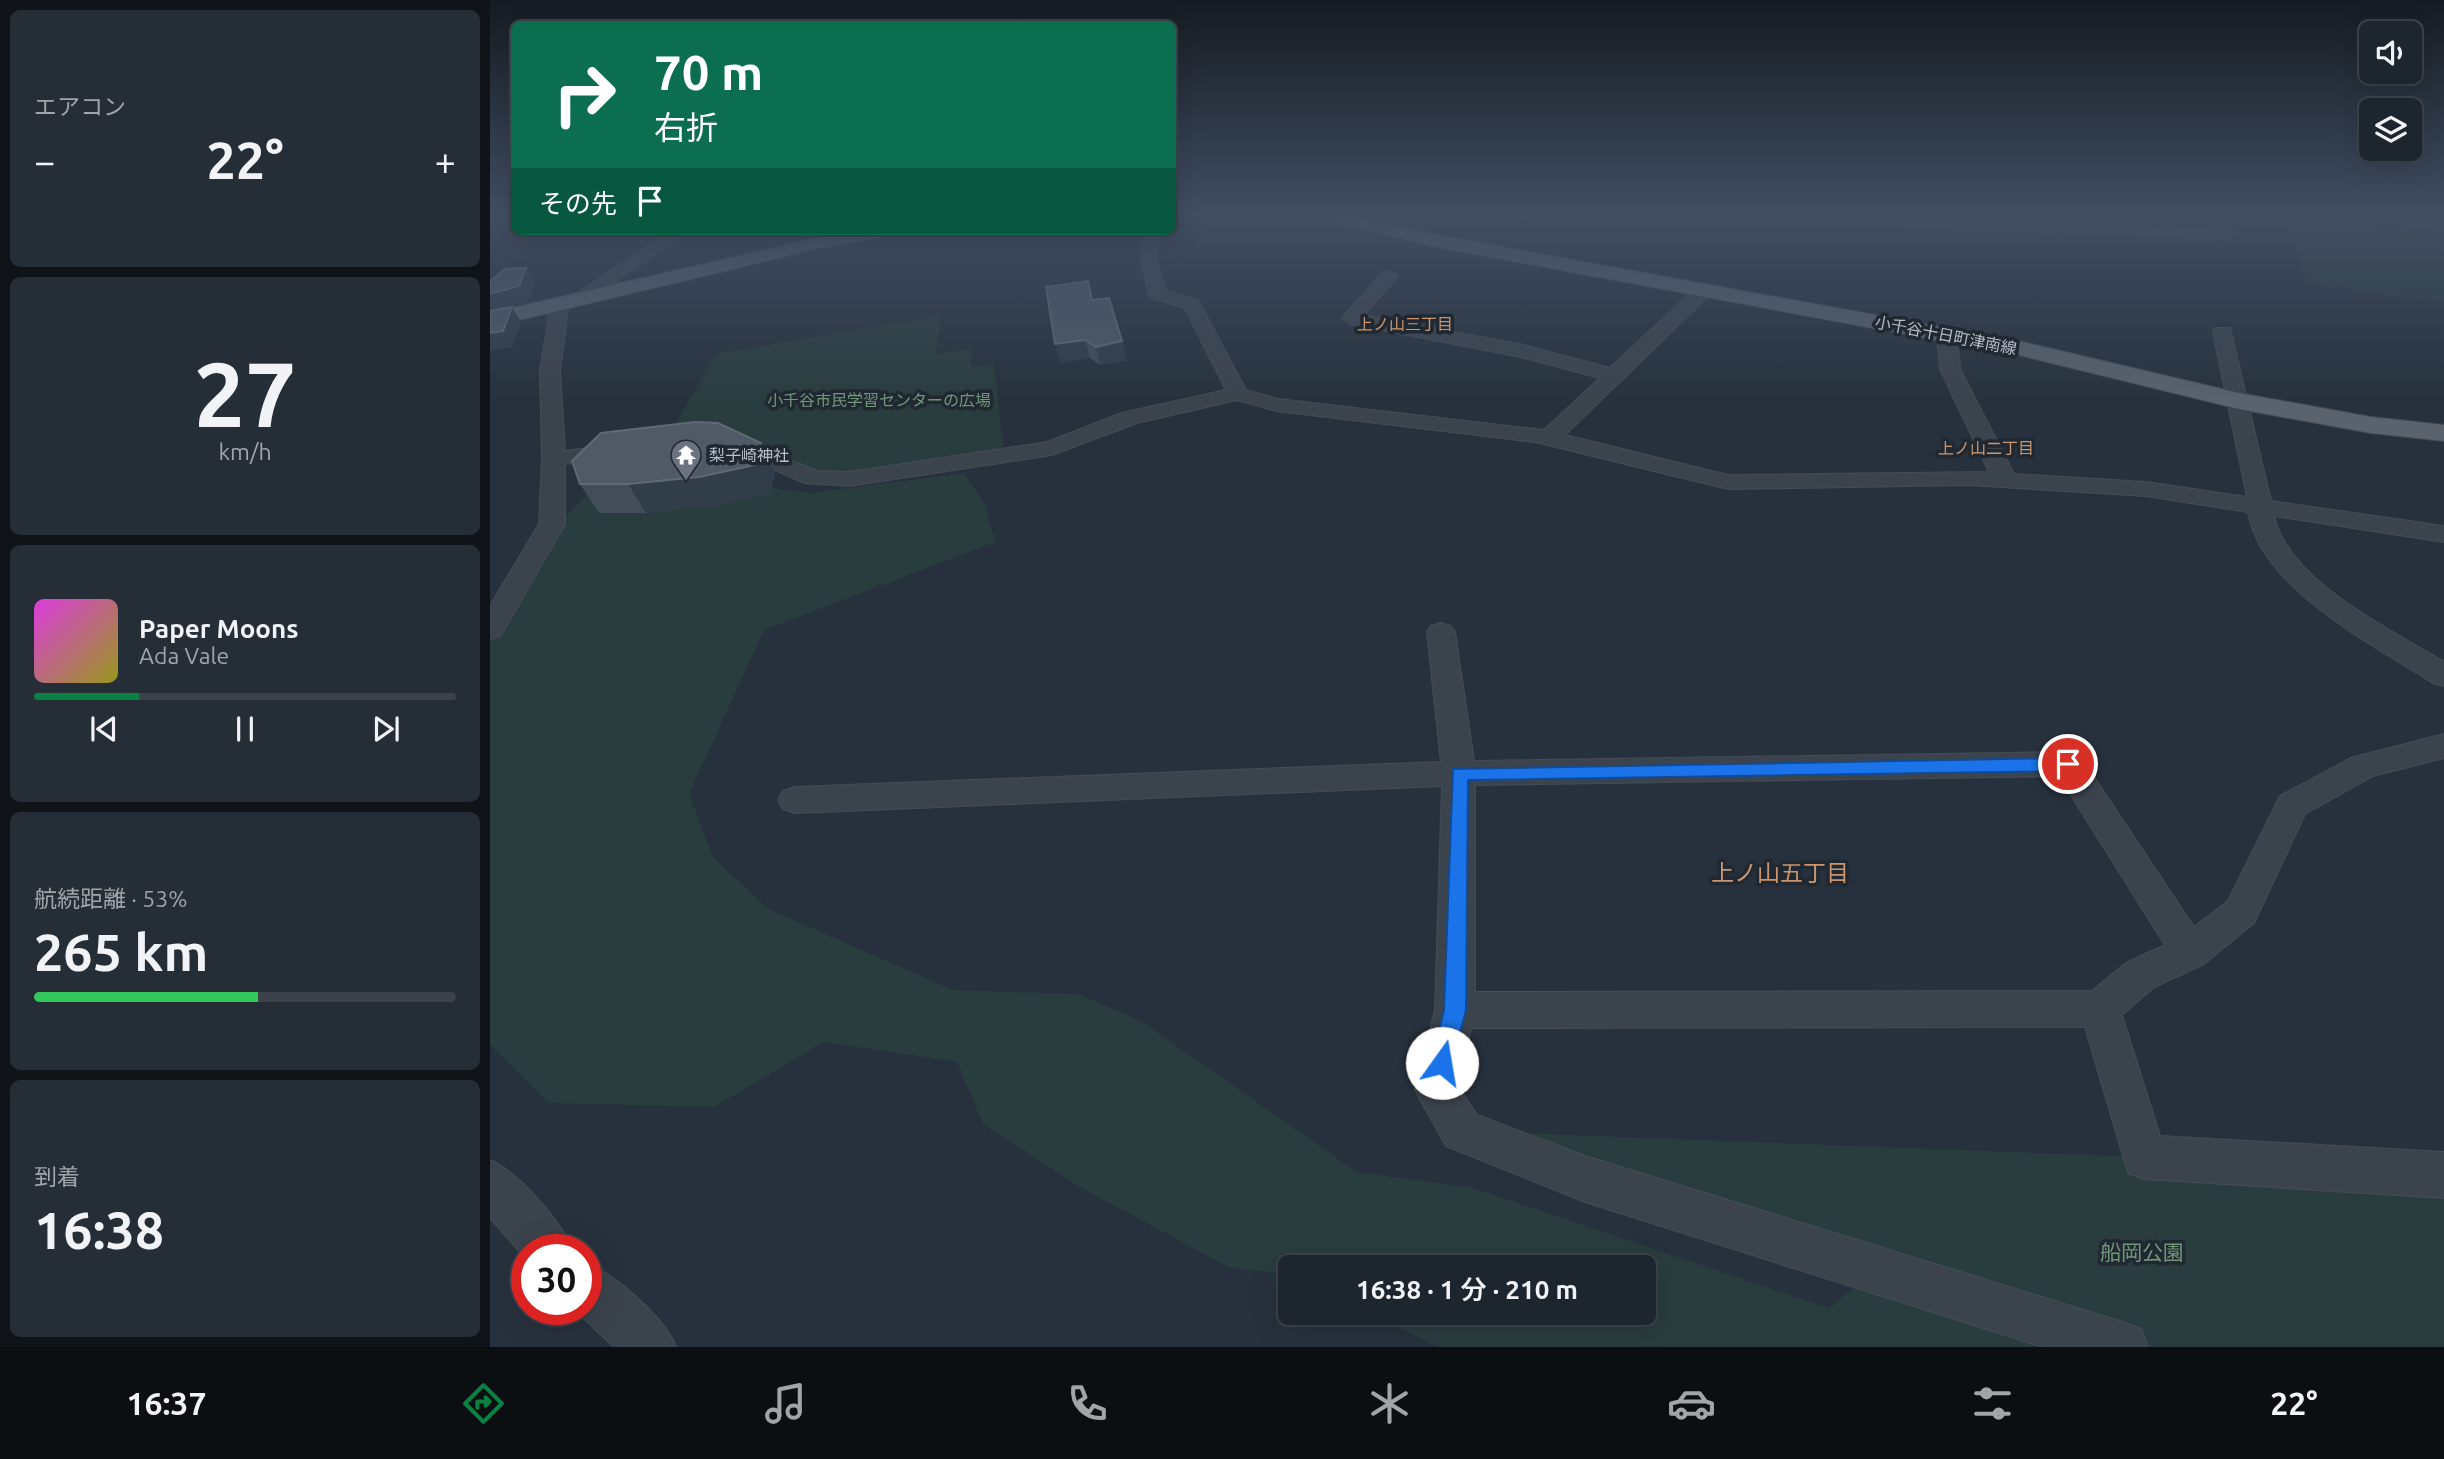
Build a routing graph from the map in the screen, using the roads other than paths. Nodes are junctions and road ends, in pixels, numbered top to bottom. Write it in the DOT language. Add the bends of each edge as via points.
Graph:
graph roads {
  1 [pos="608,277"];
  2 [pos="674,277"];
  3 [pos="1153,277"];
  4 [pos="1388,277"];
  5 [pos="1632,277"];
  6 [pos="1704,290"];
  7 [pos="568,302"];
  8 [pos="490,320"];
  9 [pos="2223,332"];
  10 [pos="1947,334"];
  11 [pos="1613,375"];
  12 [pos="1238,394"];
  13 [pos="2239,401"];
  14 [pos="2444,433"];
  15 [pos="1549,438"];
  16 [pos="710,441"];
  17 [pos="641,448"];
  18 [pos="554,459"];
  19 [pos="2004,480"];
  20 [pos="2258,505"];
  21 [pos="2444,534"];
  22 [pos="490,630"];
  23 [pos="1441,632"];
  24 [pos="2444,676"];
  25 [pos="2444,746"];
  26 [pos="1459,773"];
  27 [pos="795,800"];
  28 [pos="2190,952"];
  29 [pos="2100,1009"];
  30 [pos="1455,1010"];
  31 [pos="2444,1175"];
  32 [pos="490,1183"];
  33 [pos="535,1234"];
  34 [pos="602,1302"];
  35 [pos="651,1347"];
  36 [pos="2123,1347"];
  1 -- 7 [label="street"];
  2 -- 7 [label="main road"];
  3 -- 12 [label="street" via="1158,294 1192,304"];
  4 -- 11 [label="street" via="1350,317 1523,351"];
  5 -- 6 [label="main road, 小千谷十日町津南線"];
  6 -- 10 [label="main road, 小千谷十日町津南線"];
  6 -- 11 [label="street"];
  7 -- 8 [label="main road"];
  7 -- 18 [label="street" via="550,370"];
  9 -- 13 [label="street"];
  10 -- 13 [label="main road, 小千谷十日町津南線"];
  10 -- 19 [label="street" via="1950,369"];
  11 -- 15 [label="street"];
  12 -- 15 [label="street" via="1290,407"];
  12 -- 16 [label="street" via="1129,418 1052,448 849,479 813,478 737,443"];
  13 -- 14 [label="main road, 小千谷十日町津南線"];
  13 -- 20 [label="street"];
  15 -- 19 [label="street" via="1728,482"];
  17 -- 18 [label="street"];
  18 -- 22 [label="street" via="552,524"];
  19 -- 20 [label="street" via="2146,489"];
  20 -- 21 [label="street"];
  20 -- 24 [label="street" via="2269,541 2286,563 2335,607"];
  23 -- 26 [label="street"];
  25 -- 28 [label="street" via="2363,766 2292,805 2241,912"];
  26 -- 27 [label="street"];
  26 -- 28 [label="street" via="2068,764"];
  26 -- 30 [label="street"];
  28 -- 29 [label="street" via="2140,975"];
  29 -- 30 [label="street"];
  29 -- 31 [label="street" via="2144,1157"];
  30 -- 36 [label="street" via="1436,1090 1462,1131 1585,1179"];
  32 -- 33 [label="street"];
  34 -- 35 [label="street"];
}
